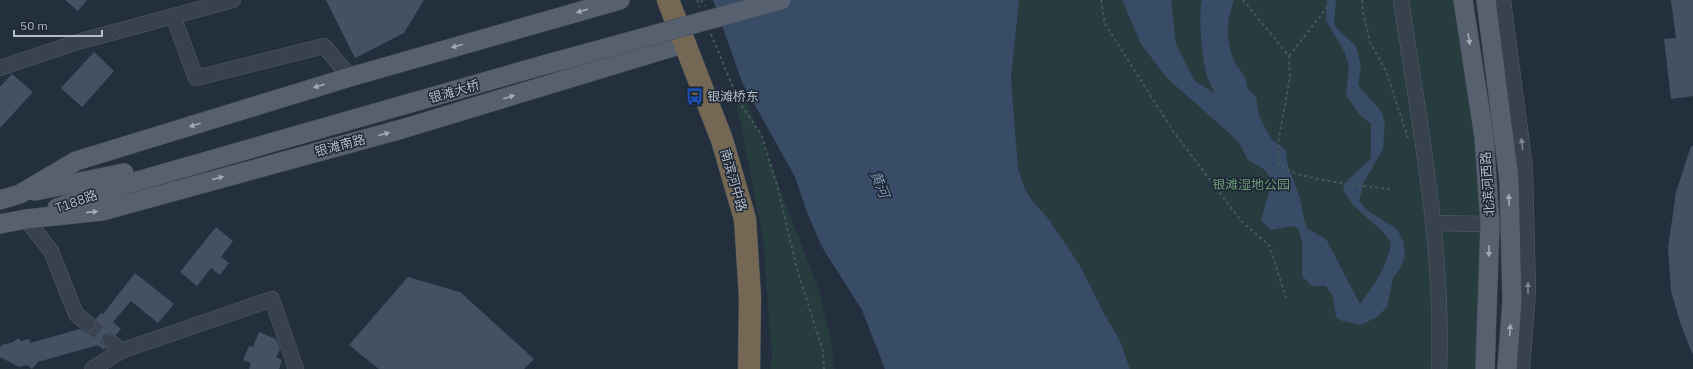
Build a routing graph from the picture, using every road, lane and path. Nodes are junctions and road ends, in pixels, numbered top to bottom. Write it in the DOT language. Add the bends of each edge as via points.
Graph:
graph roads {
  1 [pos="233,0"];
  2 [pos="620,0"];
  3 [pos="657,0"];
  4 [pos="668,0"];
  5 [pos="697,0"];
  6 [pos="738,0"];
  7 [pos="781,0"];
  8 [pos="1100,0"];
  9 [pos="1243,0"];
  10 [pos="1332,0"];
  11 [pos="1362,0"];
  12 [pos="1402,0"];
  13 [pos="1462,0"];
  14 [pos="1486,0"];
  15 [pos="1503,0"];
  16 [pos="703,13"];
  17 [pos="173,16"];
  18 [pos="711,32"];
  19 [pos="681,45"];
  20 [pos="1289,56"];
  21 [pos="0,68"];
  22 [pos="350,77"];
  23 [pos="1409,141"];
  24 [pos="126,178"];
  25 [pos="1391,189"];
  26 [pos="20,194"];
  27 [pos="0,200"];
  28 [pos="26,219"];
  29 [pos="1433,223"];
  30 [pos="0,224"];
  31 [pos="1490,224"];
  32 [pos="1287,301"];
  33 [pos="87,323"];
  34 [pos="92,369"];
  35 [pos="296,369"];
  36 [pos="738,369"];
  37 [pos="749,369"];
  38 [pos="824,369"];
  39 [pos="1439,369"];
  40 [pos="1486,369"];
  41 [pos="1507,369"];
  42 [pos="1522,369"];
  1 -- 17 [label="street"];
  2 -- 22 [label="main road, one-way"];
  3 -- 19 [label="highway, 南滨河中路"];
  4 -- 19 [label="highway, 南滨河中路"];
  5 -- 16 [label="path"];
  6 -- 24 [label="main road, 银滩大桥" via="522,59"];
  7 -- 24 [label="main road, 银滩大桥, bridge"];
  8 -- 32 [label="path" via="1105,24 1173,132 1241,221 1269,246"];
  9 -- 20 [label="path"];
  10 -- 20 [label="path"];
  11 -- 23 [label="path" via="1370,42 1386,71"];
  12 -- 29 [label="street"];
  13 -- 31 [label="main road, 北滨河西路, one-way" via="1484,137"];
  41 -- 14 [label="main road, 北滨河西路, one-way" via="1512,301 1509,180"];
  42 -- 15 [label="street, one-way" via="1528,291 1525,168"];
  17 -- 21 [label="street" via="81,41"];
  17 -- 22 [label="street" via="196,78 324,46"];
  18 -- 38 [label="path" via="739,102 762,134 797,269 823,351"];
  28 -- 19 [label="main road, 银滩南路, one-way" via="102,211 402,129"];
  19 -- 36 [label="highway, 南滨河中路" via="712,143 730,216 740,297"];
  19 -- 37 [label="highway, 南滨河中路" via="722,140 745,220 750,297"];
  20 -- 25 [label="path" via="1290,77 1278,143 1279,164 1285,170 1323,180"];
  22 -- 26 [label="main road, one-way" via="76,162"];
  24 -- 26 [label="main road, T188路"];
  24 -- 28 [label="main road, T188路"];
  26 -- 27 [label="main road"];
  28 -- 30 [label="main road, 银滩南路"];
  28 -- 33 [label="street" via="51,251 76,314"];
  29 -- 31 [label="street"];
  29 -- 39 [label="street" via="1440,338"];
  31 -- 40 [label="main road, 北滨河西路, one-way"];
  34 -- 35 [label="street" via="116,346 272,299"];
}
